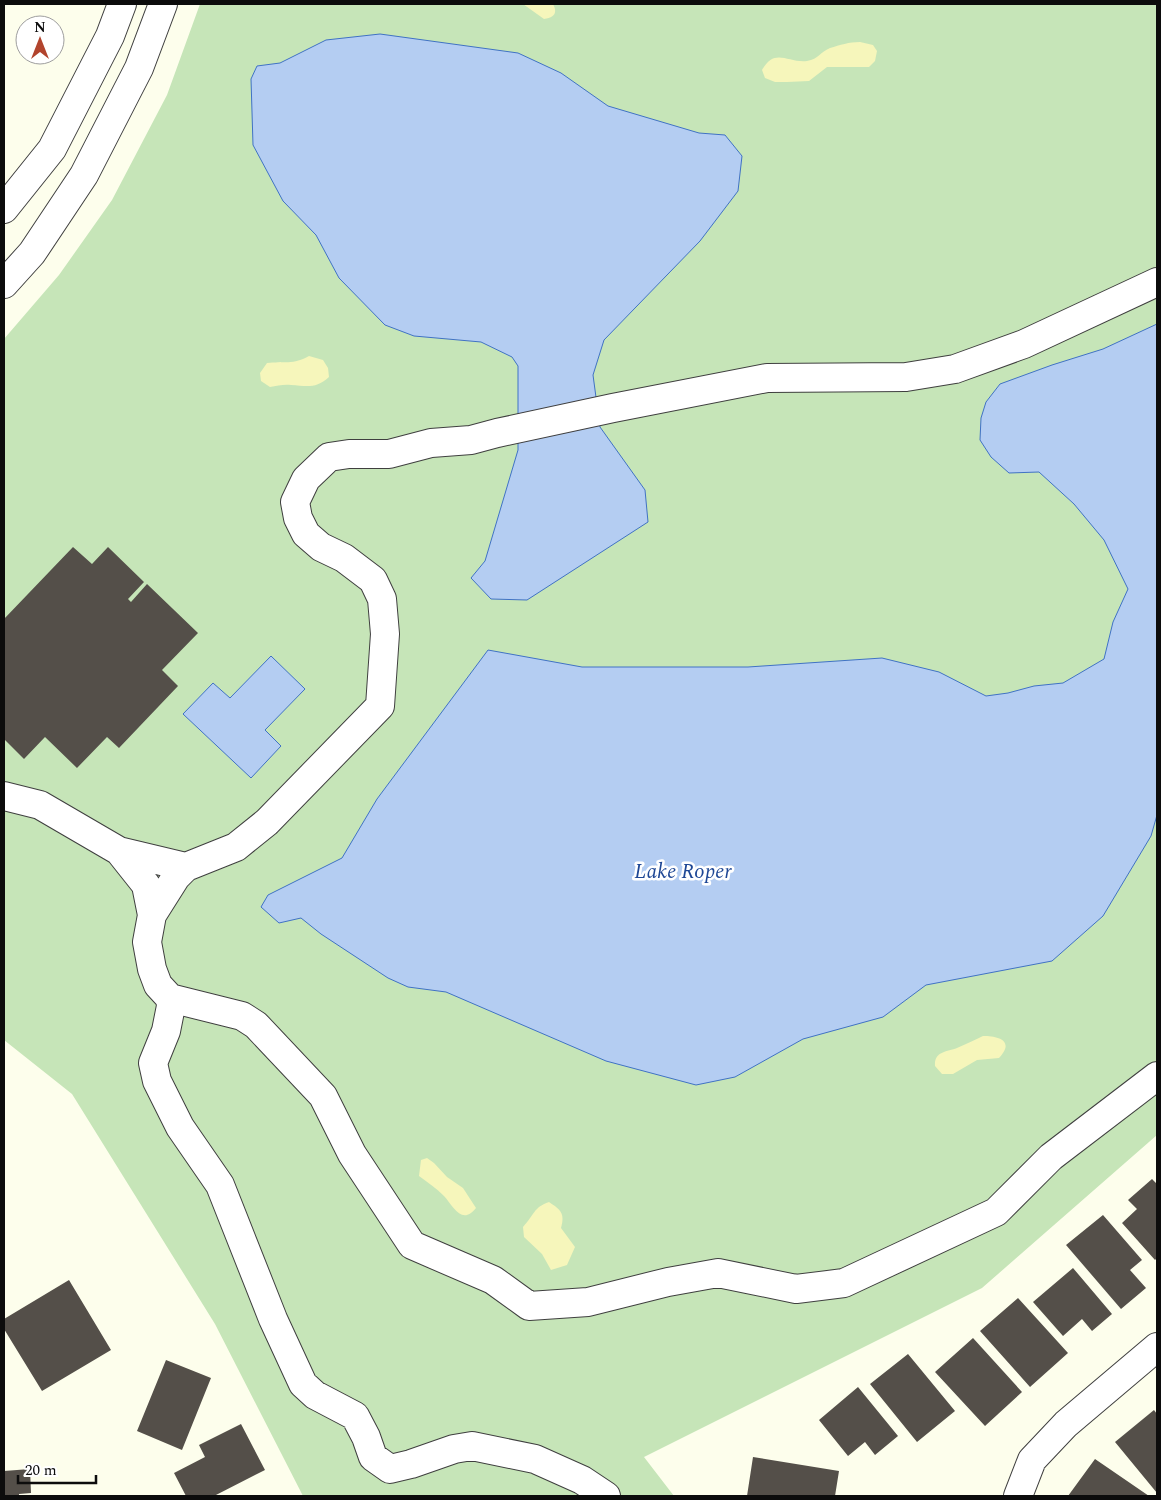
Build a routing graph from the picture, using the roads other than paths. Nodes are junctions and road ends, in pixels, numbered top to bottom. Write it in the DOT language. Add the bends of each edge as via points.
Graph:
graph roads {
  1 [pos="122,4"];
  2 [pos="163,4"];
  3 [pos="4,209"];
  4 [pos="1157,282"];
  5 [pos="4,284"];
  6 [pos="4,796"];
  7 [pos="119,851"];
  8 [pos="186,867"];
  9 [pos="152,915"];
  10 [pos="170,998"];
  11 [pos="1157,1076"];
  12 [pos="1157,1347"];
  13 [pos="606,1496"];
  14 [pos="1018,1496"];
  1 -- 3 [label="street" via="110,36 52,149"];
  2 -- 5 [label="street" via="140,68 84,175 32,253"];
  4 -- 8 [label="street" via="1024,344 955,369 906,377 767,378 471,440 430,443 389,454 329,457 306,479 295,502 298,518 306,534 321,547 344,558 373,580 382,599 385,634 380,706 267,822 236,847"];
  6 -- 7 [label="street" via="40,805"];
  7 -- 8 [label="street"];
  7 -- 9 [label="street" via="146,885"];
  8 -- 9 [label="street"];
  9 -- 10 [label="street" via="147,942 152,969 158,985"];
  10 -- 11 [label="street" via="242,1016 256,1025 323,1096 352,1154 412,1245 493,1280 529,1306 588,1302 718,1273 796,1289 844,1283 996,1212 1051,1157"];
  10 -- 13 [label="street" via="166,1031 153,1063 156,1081 180,1127 220,1184 273,1319 303,1384 314,1395 355,1416 372,1456 390,1469 472,1446 535,1459 582,1480"];
  12 -- 14 [label="street" via="1066,1424 1032,1460"];
}
